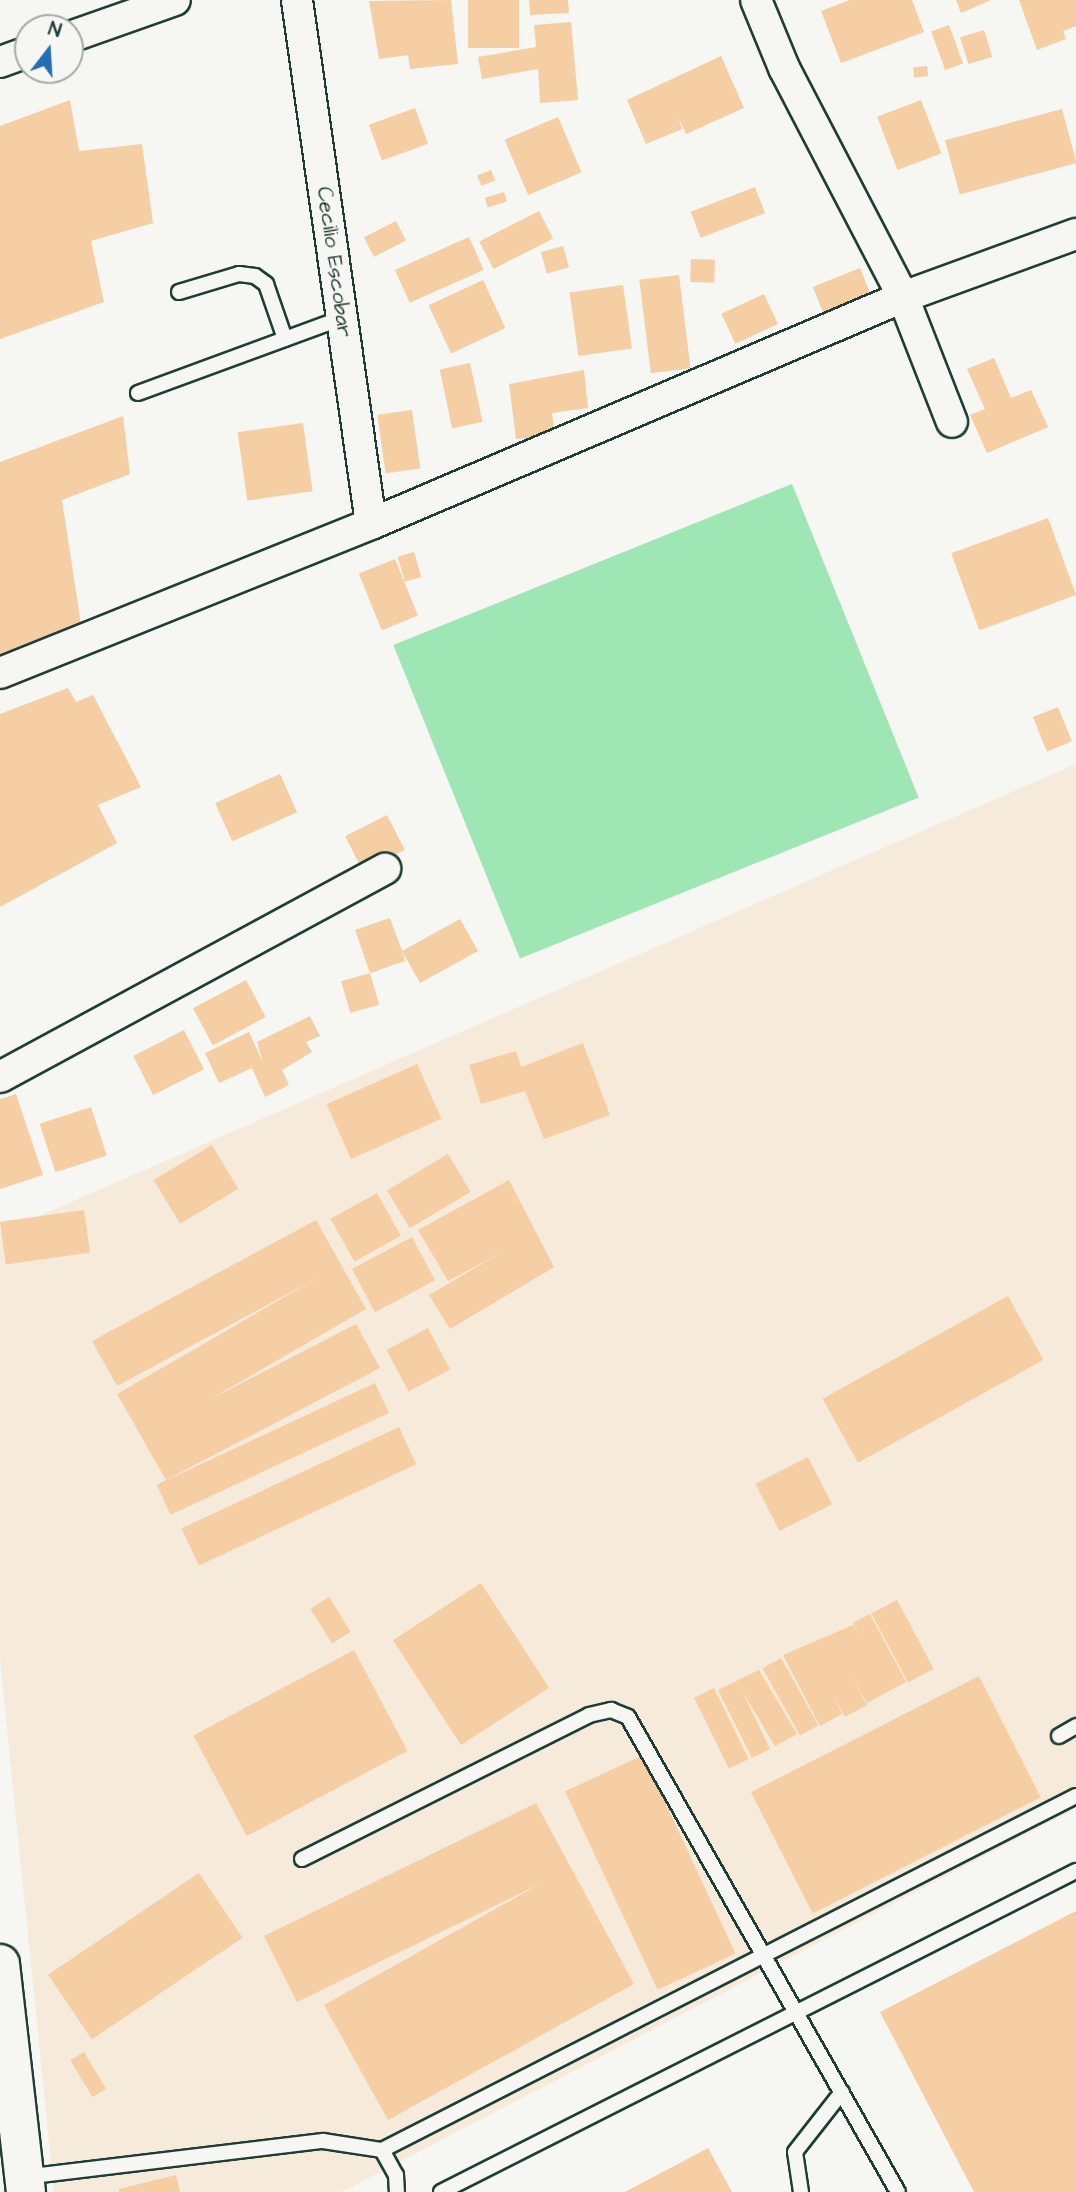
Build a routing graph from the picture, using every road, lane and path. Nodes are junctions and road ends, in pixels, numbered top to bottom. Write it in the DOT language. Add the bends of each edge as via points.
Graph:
graph roads {
  1 [pos="175,0"];
  2 [pos="297,0"];
  3 [pos="756,0"];
  4 [pos="84,32"];
  5 [pos="1076,234"];
  6 [pos="179,292"];
  7 [pos="902,297"];
  8 [pos="342,318"];
  9 [pos="285,339"];
  10 [pos="138,393"];
  11 [pos="952,422"];
  12 [pos="371,524"];
  13 [pos="0,673"];
  14 [pos="385,870"];
  15 [pos="0,1077"];
  16 [pos="1076,1726"];
  17 [pos="1059,1736"];
  18 [pos="1076,1796"];
  19 [pos="302,1859"];
  20 [pos="1076,1871"];
  21 [pos="764,1959"];
  22 [pos="0,1964"];
  23 [pos="799,2014"];
  24 [pos="842,2092"];
  25 [pos="10,2132"];
  26 [pos="382,2150"];
  27 [pos="25,2185"];
  28 [pos="397,2192"];
  29 [pos="441,2192"];
  30 [pos="801,2192"];
  31 [pos="898,2192"];
  1 -- 4 [label="street"];
  2 -- 8 [label="street, Cecilio Escobar"];
  3 -- 7 [label="street"];
  5 -- 7 [label="street"];
  6 -- 9 [label="lane" via="239,274 256,276 267,284"];
  7 -- 11 [label="street"];
  7 -- 12 [label="street"];
  8 -- 9 [label="lane"];
  8 -- 12 [label="street, Cecilio Escobar"];
  9 -- 10 [label="lane"];
  12 -- 13 [label="street"];
  14 -- 15 [label="street"];
  16 -- 17 [label="lane"];
  18 -- 21 [label="lane"];
  19 -- 21 [label="lane" via="589,1715 611,1710 628,1717 661,1770"];
  20 -- 23 [label="lane"];
  21 -- 23 [label="lane"];
  21 -- 26 [label="lane"];
  22 -- 25 [label="main road"];
  23 -- 24 [label="lane"];
  23 -- 29 [label="lane"];
  24 -- 30 [label="lane" via="794,2152"];
  24 -- 31 [label="lane"];
  25 -- 27 [label="main road"];
  26 -- 27 [label="lane" via="323,2141"];
  26 -- 28 [label="lane" via="396,2175"];
}
